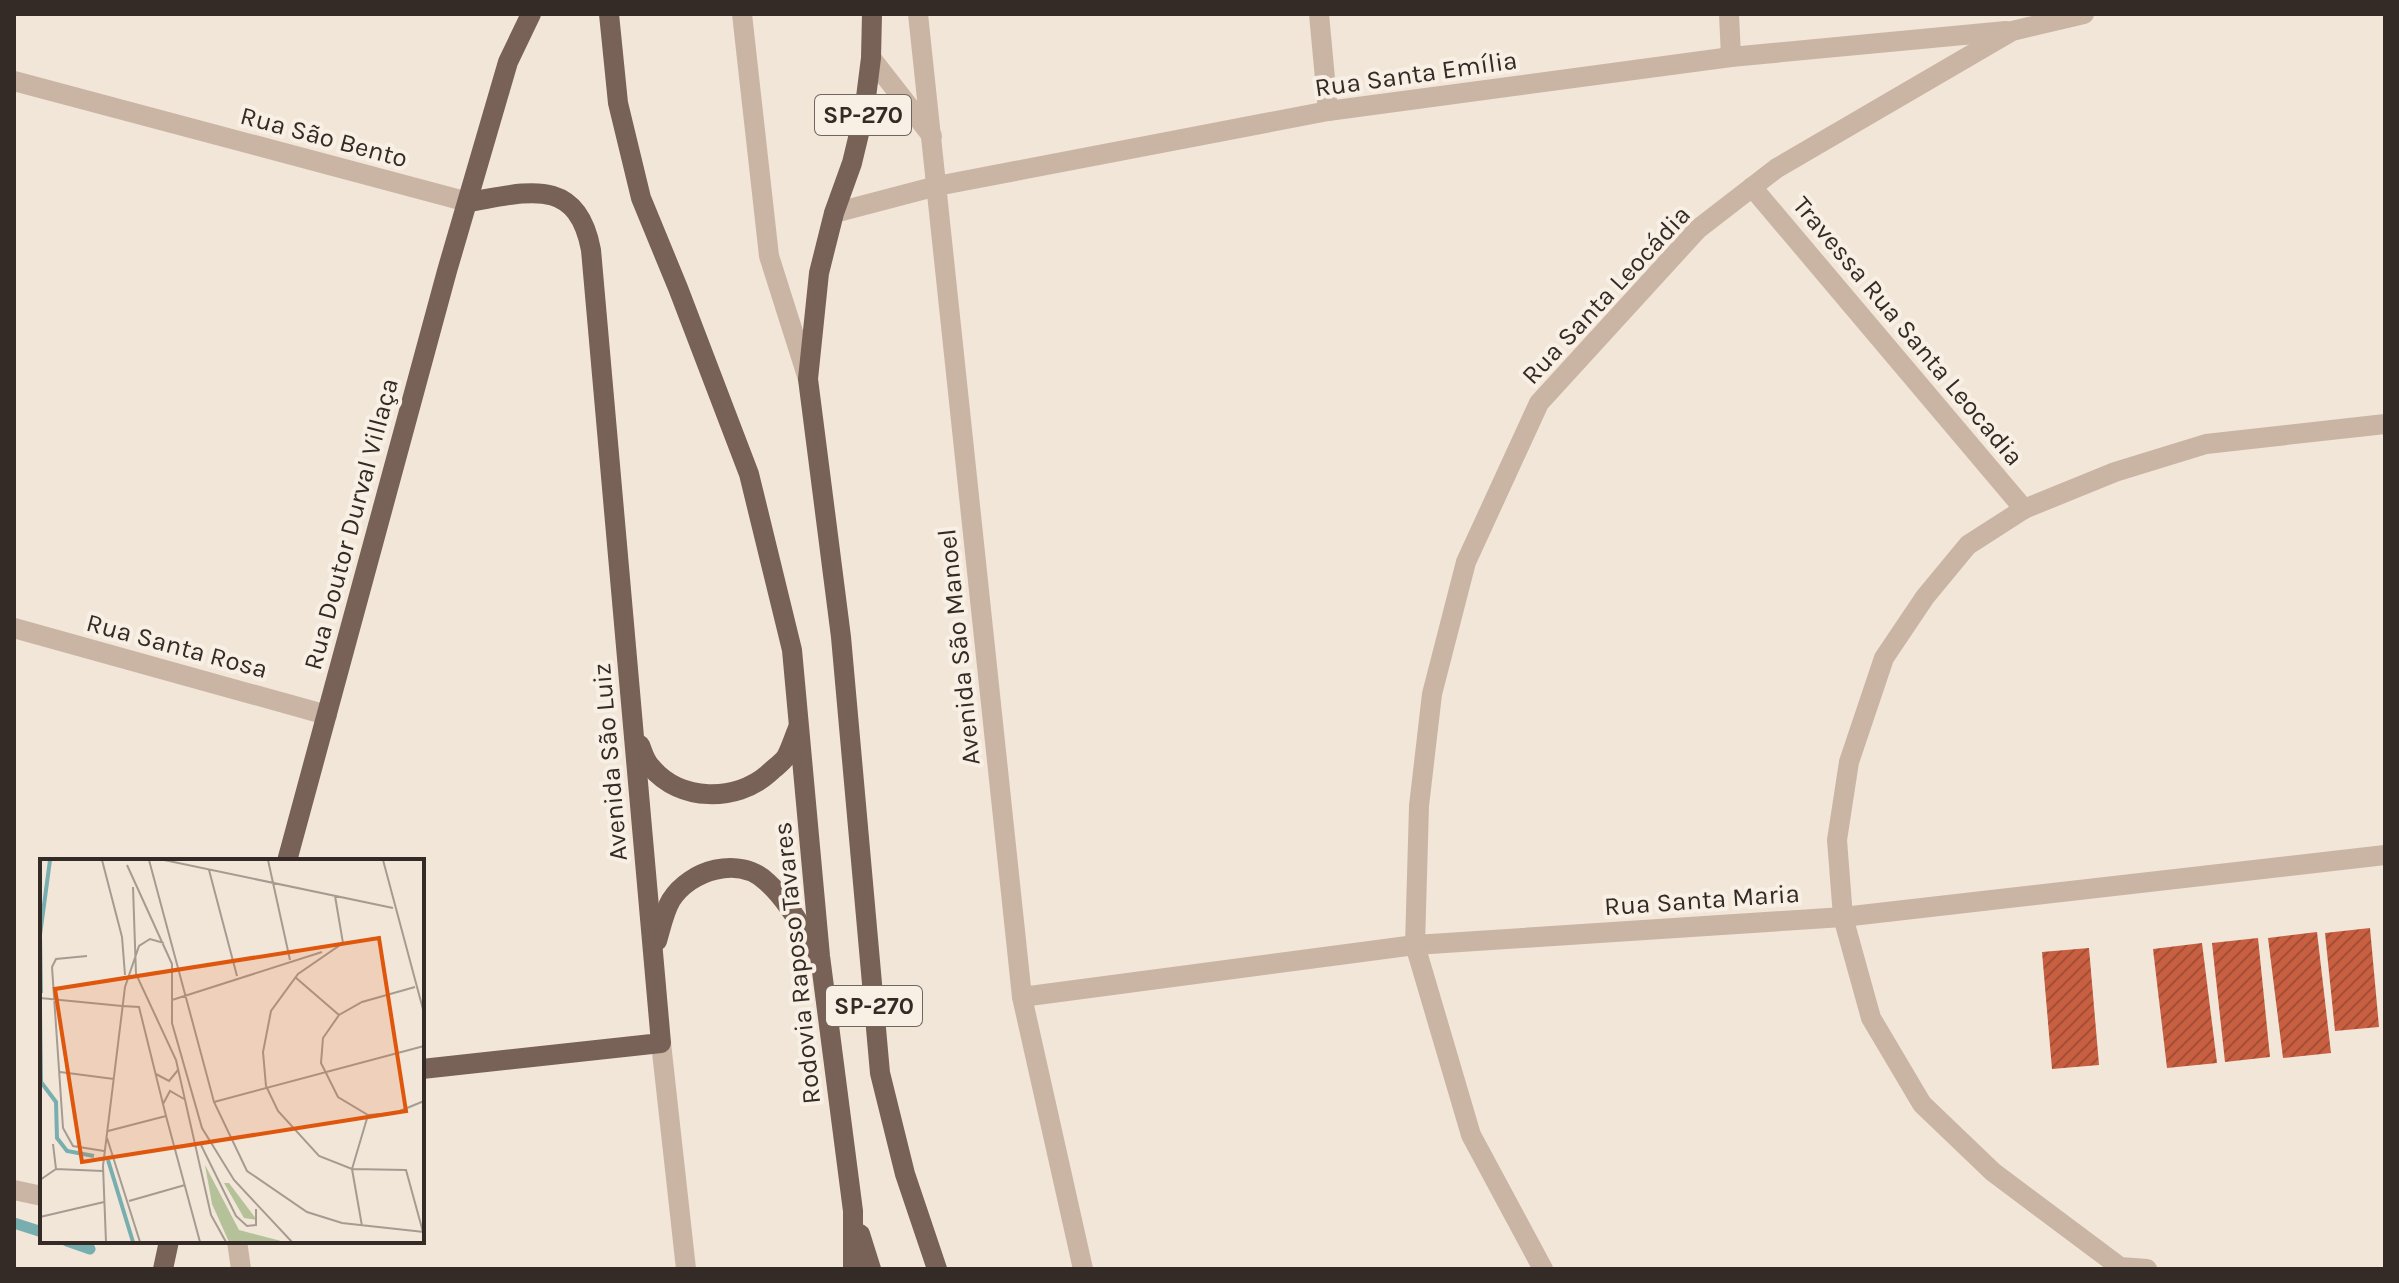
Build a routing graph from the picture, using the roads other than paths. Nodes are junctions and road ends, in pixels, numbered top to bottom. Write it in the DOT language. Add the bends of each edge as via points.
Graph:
graph roads {
  1 [pos="516,14"];
  2 [pos="531,14"];
  3 [pos="609,14"];
  4 [pos="742,14"];
  5 [pos="872,14"];
  6 [pos="918,14"];
  7 [pos="1319,14"];
  8 [pos="1729,14"];
  9 [pos="2084,14"];
  10 [pos="2012,31"];
  11 [pos="1731,57"];
  12 [pos="871,58"];
  13 [pos="508,62"];
  14 [pos="14,81"];
  15 [pos="1328,111"];
  16 [pos="932,136"];
  17 [pos="937,186"];
  18 [pos="1752,187"];
  19 [pos="468,202"];
  20 [pos="834,213"];
  21 [pos="591,250"];
  22 [pos="808,379"];
  23 [pos="2385,424"];
  24 [pos="2024,509"];
  25 [pos="14,628"];
  26 [pos="327,715"];
  27 [pos="799,724"];
  28 [pos="634,730"];
  29 [pos="2385,855"];
  30 [pos="288,859"];
  31 [pos="1843,917"];
  32 [pos="1415,945"];
  33 [pos="653,952"];
  34 [pos="820,956"];
  35 [pos="1022,997"];
  36 [pos="661,1043"];
  37 [pos="424,1069"];
  38 [pos="14,1190"];
  39 [pos="40,1196"];
  40 [pos="853,1211"];
  41 [pos="169,1243"];
  42 [pos="237,1243"];
  43 [pos="2119,1268"];
  44 [pos="163,1269"];
  45 [pos="241,1269"];
  46 [pos="686,1269"];
  47 [pos="853,1269"];
  48 [pos="871,1269"];
  49 [pos="937,1269"];
  50 [pos="1083,1269"];
  51 [pos="1543,1269"];
  52 [pos="2147,1269"];
  1 -- 13 [label="main road"];
  2 -- 13 [label="main road"];
  3 -- 27 [label="main road, Rodovia Raposo Tavares / SP-270" via="618,103 641,198 749,474 792,650"];
  4 -- 22 [label="street, SP-270" via="769,256"];
  5 -- 12 [label="main road, SP-270"];
  6 -- 16 [label="street, Avenida São Manoel"];
  7 -- 15 [label="street"];
  8 -- 11 [label="street"];
  9 -- 10 [label="street, Rua Santa Leocádia"];
  10 -- 11 [label="street, Rua Santa Emília"];
  10 -- 18 [label="street, Rua Santa Leocádia"];
  11 -- 15 [label="street, Rua Santa Emília"];
  12 -- 16 [label="street"];
  12 -- 20 [label="main road, SP-270" via="864,113"];
  13 -- 19 [label="main road, Rua Doutor Durval Villaça"];
  14 -- 19 [label="street, Rua São Bento"];
  15 -- 17 [label="street, Rua Santa Emília"];
  16 -- 17 [label="street, Avenida São Manoel"];
  17 -- 20 [label="street, Rua Santa Emília"];
  17 -- 35 [label="street, Avenida São Manoel"];
  18 -- 24 [label="street, Travessa Rua Santa Leocadia"];
  18 -- 32 [label="street, Rua Santa Leocádia" via="1698,229 1539,403 1466,562 1432,694 1419,806"];
  19 -- 21 [label="main road, Rua São Bento" via="537,192 558,197 576,210"];
  19 -- 26 [label="main road, Rua Doutor Durval Villaça"];
  20 -- 22 [label="main road, SP-270" via="819,273"];
  21 -- 28 [label="main road, Avenida São Luiz"];
  22 -- 49 [label="main road, SP-270" via="841,637 880,1073 905,1174"];
  23 -- 24 [label="street" via="2206,444 2115,472"];
  24 -- 31 [label="street" via="1968,545 1884,658 1849,762 1837,840"];
  25 -- 26 [label="street, Rua Santa Rosa"];
  26 -- 30 [label="main road, Rua Doutor Durval Villaça"];
  27 -- 28 [label="main road" via="786,758 757,784 719,795 680,788 660,778 648,765"];
  27 -- 34 [label="main road, Rodovia Raposo Tavares / SP-270"];
  28 -- 33 [label="main road, Avenida São Luiz"];
  29 -- 31 [label="street, Rua Santa Maria"];
  31 -- 32 [label="street, Rua Santa Maria"];
  31 -- 43 [label="street" via="1871,1018 1922,1104 1993,1172"];
  32 -- 35 [label="street, Rua Santa Maria"];
  32 -- 51 [label="street, Rua Santa Leocádia" via="1471,1135"];
  33 -- 34 [label="main road" via="671,901 690,880 736,868 766,880"];
  33 -- 36 [label="main road, Avenida São Luiz"];
  34 -- 40 [label="main road, Rodovia Raposo Tavares / SP-270"];
  35 -- 50 [label="street, Avenida São Manoel"];
  36 -- 37 [label="main road"];
  36 -- 46 [label="street, Avenida São Luiz"];
  38 -- 39 [label="street"];
  40 -- 47 [label="main road, Rodovia Raposo Tavares / SP-270"];
  40 -- 48 [label="main road"];
  41 -- 44 [label="main road"];
  42 -- 45 [label="street"];
  43 -- 52 [label="street"];
}
